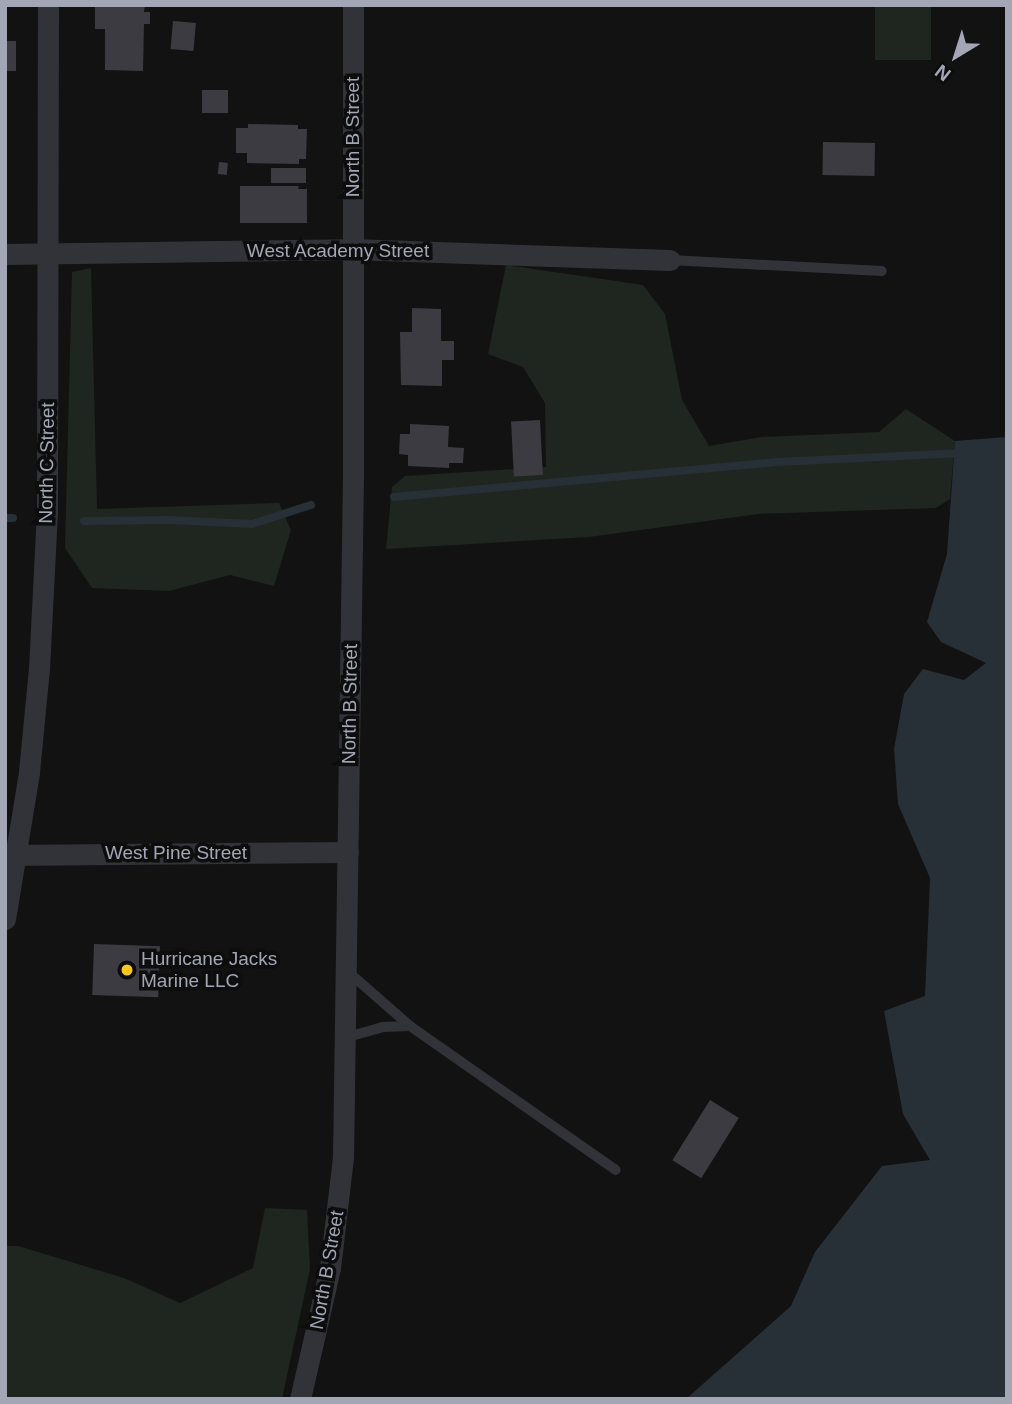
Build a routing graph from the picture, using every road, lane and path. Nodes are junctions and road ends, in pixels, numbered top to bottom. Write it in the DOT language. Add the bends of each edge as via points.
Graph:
graph roads {
  1 [pos="48,5"];
  2 [pos="353,5"];
  3 [pos="352,249"];
  4 [pos="48,253"];
  5 [pos="5,254"];
  6 [pos="670,260"];
  7 [pos="882,271"];
  8 [pos="348,852"];
  9 [pos="11,855"];
  10 [pos="5,919"];
  11 [pos="346,970"];
  12 [pos="410,1026"];
  13 [pos="344,1038"];
  14 [pos="616,1170"];
  15 [pos="300,1399"];
  1 -- 4 [label="street, North C Street"];
  2 -- 3 [label="street, North B Street"];
  3 -- 4 [label="street, West Academy Street"];
  3 -- 6 [label="street, West Academy Street"];
  3 -- 8 [label="street, North B Street"];
  4 -- 5 [label="street, West Academy Street"];
  4 -- 9 [label="street, North C Street" via="47,513 39,669"];
  6 -- 7 [label="lane"];
  8 -- 9 [label="street, West Pine Street"];
  8 -- 11 [label="street, North B Street"];
  9 -- 10 [label="street, North C Street"];
  11 -- 12 [label="lane"];
  11 -- 13 [label="street, North B Street"];
  12 -- 13 [label="lane" via="383,1027"];
  12 -- 14 [label="lane"];
  13 -- 15 [label="street, North B Street" via="338,1213"];
}
